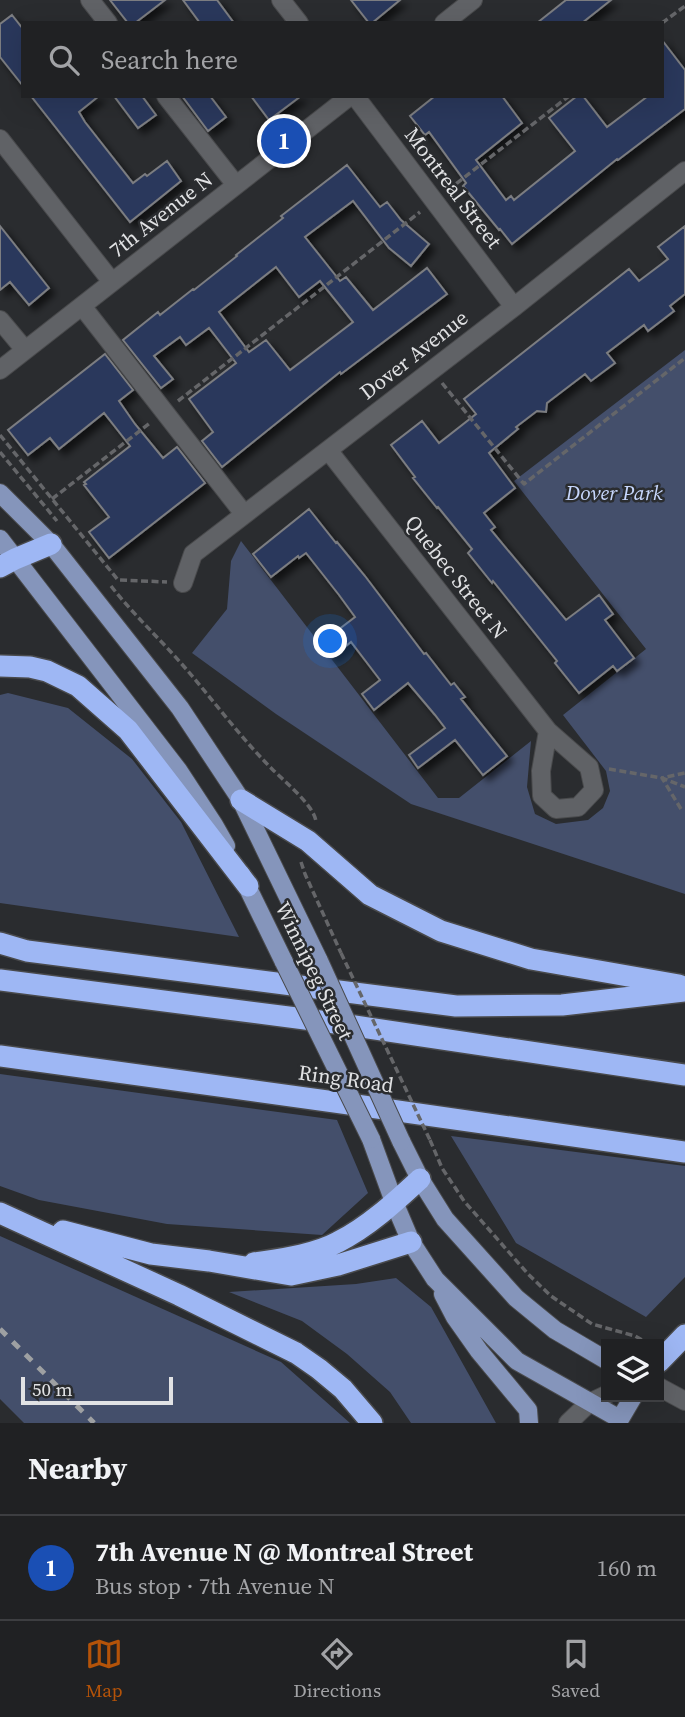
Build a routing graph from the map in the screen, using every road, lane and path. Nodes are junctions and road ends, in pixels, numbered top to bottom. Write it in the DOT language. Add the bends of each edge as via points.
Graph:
graph roads {
  1 [pos="90,0"];
  2 [pos="281,0"];
  3 [pos="473,0"];
  4 [pos="685,5"];
  5 [pos="106,21"];
  6 [pos="297,21"];
  7 [pos="447,21"];
  8 [pos="664,21"];
  9 [pos="168,98"];
  10 [pos="349,98"];
  11 [pos="354,98"];
  12 [pos="566,98"];
  13 [pos="0,139"];
  14 [pos="685,172"];
  15 [pos="236,185"];
  16 [pos="434,201"];
  17 [pos="112,282"];
  18 [pos="82,306"];
  19 [pos="514,307"];
  20 [pos="0,320"];
  21 [pos="25,350"];
  22 [pos="685,358"];
  23 [pos="0,370"];
  24 [pos="432,370"];
  25 [pos="164,412"];
  26 [pos="0,435"];
  27 [pos="328,450"];
  28 [pos="0,493"];
  29 [pos="52,499"];
  30 [pos="244,514"];
  31 [pos="0,539"];
  32 [pos="51,544"];
  33 [pos="8,563"];
  34 [pos="183,583"];
  35 [pos="0,666"];
  36 [pos="548,731"];
  37 [pos="685,773"];
  38 [pos="591,777"];
  39 [pos="662,778"];
  40 [pos="685,787"];
  41 [pos="241,800"];
  42 [pos="681,809"];
  43 [pos="248,886"];
  44 [pos="0,943"];
  45 [pos="341,953"];
  46 [pos="0,980"];
  47 [pos="685,986"];
  48 [pos="685,991"];
  49 [pos="0,1056"];
  50 [pos="685,1076"];
  51 [pos="685,1153"];
  52 [pos="420,1179"];
  53 [pos="394,1202"];
  54 [pos="5,1215"];
  55 [pos="411,1242"];
  56 [pos="235,1266"];
  57 [pos="435,1279"];
  58 [pos="685,1335"];
  59 [pos="641,1339"];
  60 [pos="601,1357"];
  61 [pos="664,1357"];
  62 [pos="664,1390"];
  63 [pos="601,1397"];
  64 [pos="685,1401"];
  65 [pos="631,1402"];
  66 [pos="589,1403"];
  67 [pos="622,1421"];
  68 [pos="372,1423"];
  69 [pos="529,1423"];
  70 [pos="568,1423"];
  1 -- 5 [label="street"];
  2 -- 6 [label="street"];
  3 -- 7 [label="street"];
  4 -- 8 [label="path"];
  9 -- 15 [label="street"];
  10 -- 15 [label="street, 7th Avenue N"];
  11 -- 16 [label="street, Montreal Street"];
  12 -- 16 [label="path"];
  13 -- 17 [label="street"];
  14 -- 19 [label="street, Dover Avenue"];
  15 -- 17 [label="street, 7th Avenue N"];
  16 -- 19 [label="street, Montreal Street"];
  16 -- 25 [label="path"];
  17 -- 18 [label="street, 7th Avenue N"];
  18 -- 21 [label="street, 7th Avenue N"];
  18 -- 25 [label="street"];
  19 -- 24 [label="street, Dover Avenue"];
  20 -- 21 [label="street"];
  21 -- 23 [label="street, 7th Avenue N"];
  22 -- 24 [label="path" via="524,484"];
  24 -- 27 [label="street, Dover Avenue"];
  25 -- 29 [label="path"];
  25 -- 30 [label="street"];
  26 -- 29 [label="path"];
  27 -- 30 [label="street, Dover Avenue"];
  27 -- 36 [label="street, Quebec Street N"];
  28 -- 32 [label="main road, Winnipeg Street"];
  29 -- 34 [label="path" via="118,580"];
  30 -- 34 [label="street, Dover Avenue" via="193,554"];
  31 -- 33 [label="main road, Winnipeg Street"];
  32 -- 33 [label="highway"];
  32 -- 41 [label="main road, Winnipeg Street" via="180,708"];
  33 -- 43 [label="main road, Winnipeg Street" via="178,770"];
  35 -- 43 [label="highway" via="47,671 78,685 128,730"];
  36 -- 38 [label="street, Quebec Street N" via="589,767"];
  36 -- 38 [label="street" via="542,796 556,809 578,807 594,790"];
  37 -- 39 [label="path"];
  38 -- 39 [label="path" via="606,769"];
  39 -- 40 [label="path"];
  39 -- 42 [label="path"];
  41 -- 47 [label="highway" via="308,841 370,894 441,931 531,959"];
  41 -- 52 [label="main road, Winnipeg Street, bridge"];
  43 -- 53 [label="main road, Winnipeg Street, bridge" via="371,1139"];
  44 -- 48 [label="highway" via="27,951 456,1006 562,1004"];
  45 -- 59 [label="path, bridge" via="442,1168 464,1202 551,1296 592,1324"];
  46 -- 50 [label="highway" via="328,1022"];
  49 -- 51 [label="highway, Ring Road"];
  52 -- 53 [label="highway"];
  52 -- 60 [label="main road, Winnipeg Street" via="445,1219 516,1298 555,1330"];
  53 -- 55 [label="main road, Winnipeg Street"];
  53 -- 56 [label="highway" via="337,1243"];
  54 -- 56 [label="highway" via="151,1254"];
  54 -- 68 [label="highway" via="296,1353 343,1389"];
  55 -- 56 [label="highway" via="291,1275"];
  55 -- 57 [label="main road, Winnipeg Street"];
  57 -- 66 [label="main road, Winnipeg Street" via="517,1361"];
  57 -- 69 [label="main road" via="479,1351 528,1410"];
  58 -- 61 [label="highway"];
  62 -- 64 [label="street"];
  63 -- 66 [label="street"];
  65 -- 67 [label="main road"];
  66 -- 67 [label="main road, Winnipeg Street"];
  66 -- 70 [label="street"];
}
